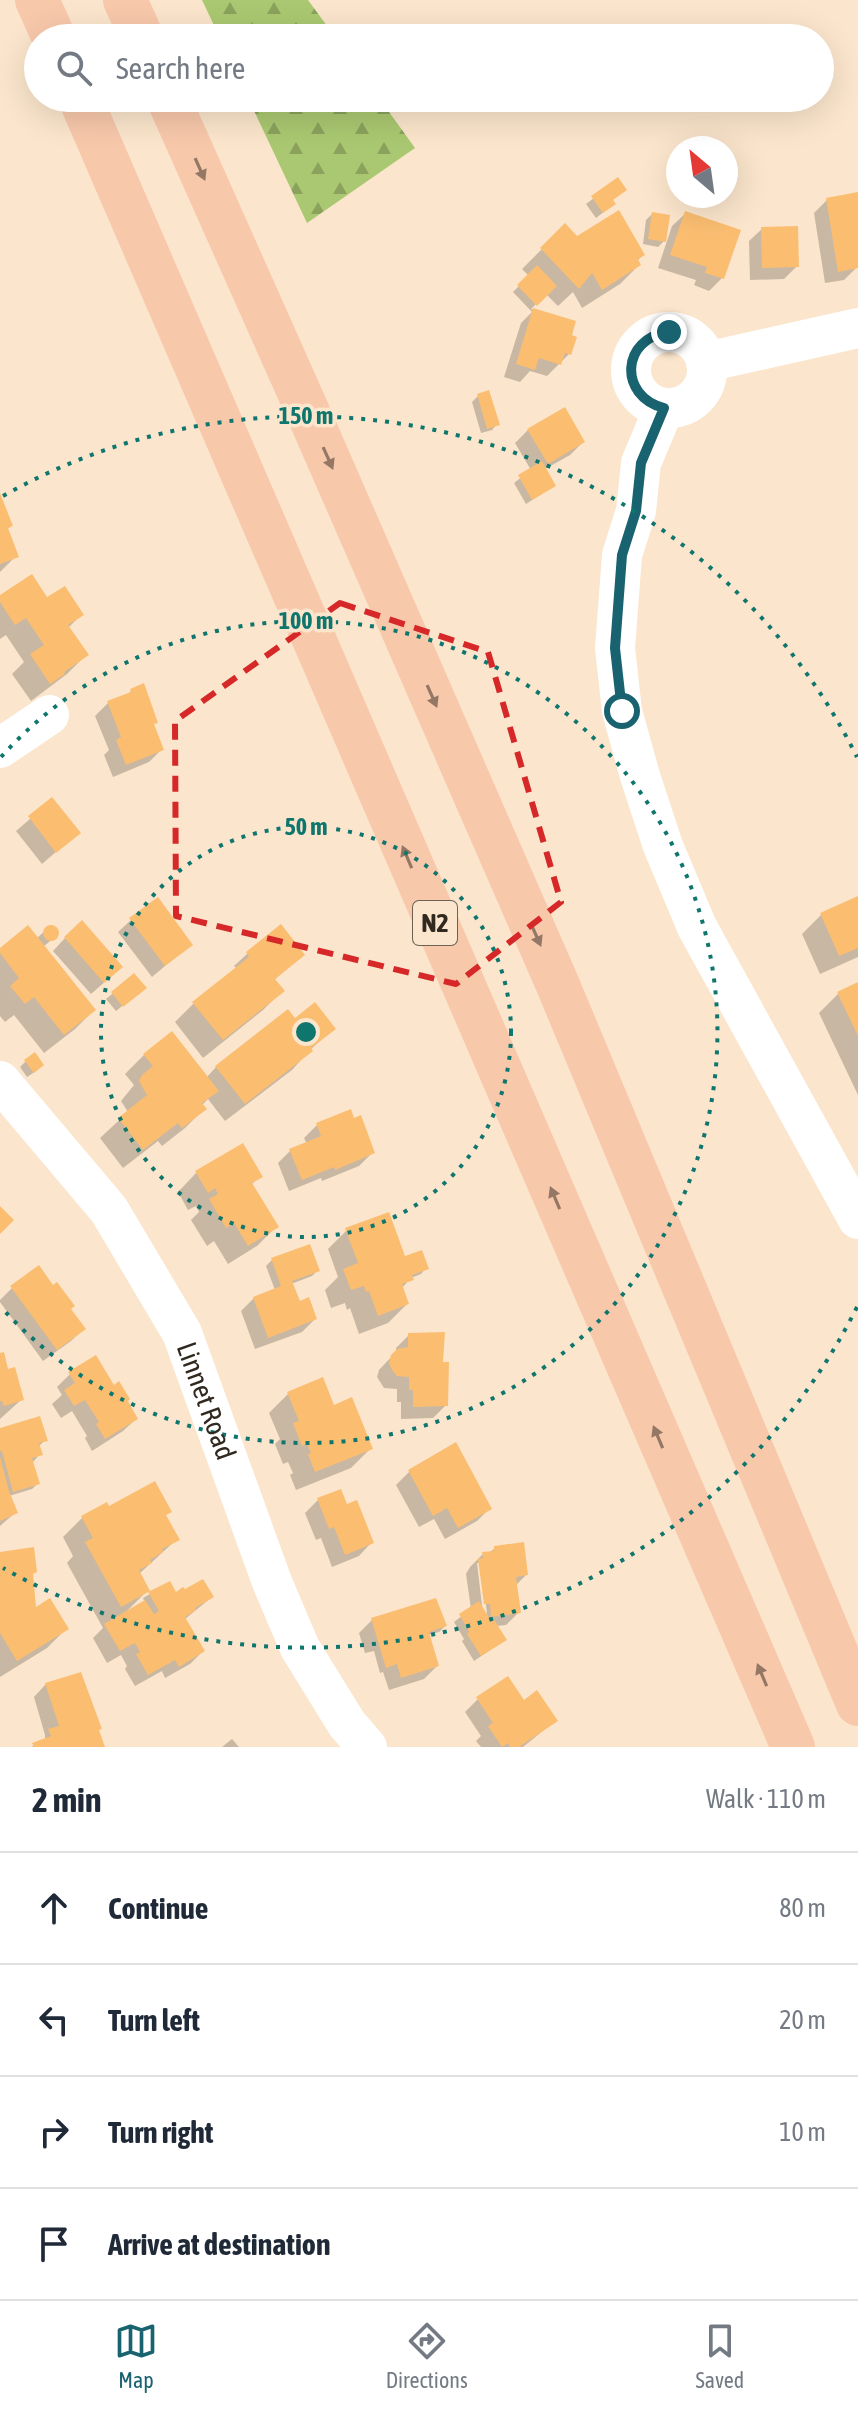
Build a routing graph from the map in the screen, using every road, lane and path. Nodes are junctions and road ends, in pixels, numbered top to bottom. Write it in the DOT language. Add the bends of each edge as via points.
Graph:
graph roads {
  1 [pos="37,0"];
  2 [pos="125,0"];
  3 [pos="48,24"];
  4 [pos="136,24"];
  5 [pos="86,112"];
  6 [pos="174,112"];
  7 [pos="858,328"];
  8 [pos="706,362"];
  9 [pos="664,408"];
  10 [pos="49,715"];
  11 [pos="0,748"];
  12 [pos="0,1081"];
  13 [pos="858,1219"];
  14 [pos="858,1704"];
  15 [pos="367,1747"];
  16 [pos="793,1747"];
  1 -- 3 [label="highway"];
  2 -- 4 [label="highway"];
  16 -- 5 [label="highway, N2, one-way"];
  6 -- 14 [label="highway, one-way" via="557,983"];
  7 -- 8 [label="street"];
  8 -- 9 [label="street" via="705,383 693,399"];
  8 -- 9 [label="street" via="696,344 679,334 659,333 641,344 632,363 633,383 645,400"];
  9 -- 13 [label="street" via="641,463 636,511 622,555 615,648 622,711 663,846 697,927"];
  10 -- 11 [label="street"];
  12 -- 15 [label="street, Linnet Road" via="109,1210 182,1333 300,1648"];
}
